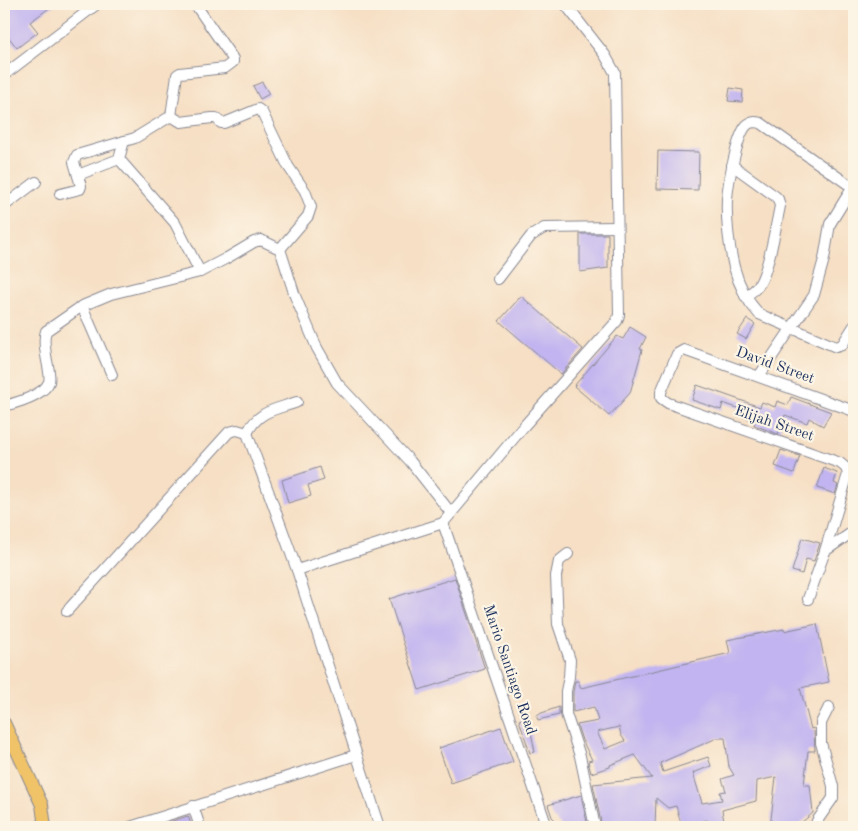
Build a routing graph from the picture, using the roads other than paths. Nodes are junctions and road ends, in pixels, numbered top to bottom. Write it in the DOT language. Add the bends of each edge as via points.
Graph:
graph roads {
  1 [pos="97,4"];
  2 [pos="195,4"];
  3 [pos="565,4"];
  4 [pos="4,75"];
  5 [pos="171,116"];
  6 [pos="124,141"];
  7 [pos="119,159"];
  8 [pos="732,165"];
  9 [pos="78,175"];
  10 [pos="36,182"];
  11 [pos="853,186"];
  12 [pos="60,194"];
  13 [pos="4,206"];
  14 [pos="617,227"];
  15 [pos="280,248"];
  16 [pos="200,272"];
  17 [pos="498,279"];
  18 [pos="744,296"];
  19 [pos="82,306"];
  20 [pos="854,326"];
  21 [pos="790,329"];
  22 [pos="684,350"];
  23 [pos="112,375"];
  24 [pos="759,376"];
  25 [pos="297,402"];
  26 [pos="4,406"];
  27 [pos="854,411"];
  28 [pos="247,433"];
  29 [pos="451,513"];
  30 [pos="443,523"];
  31 [pos="854,531"];
  32 [pos="825,551"];
  33 [pos="568,554"];
  34 [pos="297,570"];
  35 [pos="808,599"];
  36 [pos="66,611"];
  37 [pos="829,707"];
  38 [pos="4,722"];
  39 [pos="356,755"];
  40 [pos="193,806"];
  41 [pos="45,827"];
  42 [pos="130,827"];
  43 [pos="200,827"];
  44 [pos="380,827"];
  45 [pos="547,827"];
  46 [pos="595,827"];
  47 [pos="815,827"];
  1 -- 4 [label="street"];
  2 -- 5 [label="street" via="233,62 225,68 177,75"];
  3 -- 14 [label="street" via="605,55 615,74"];
  5 -- 6 [label="street" via="135,138"];
  5 -- 15 [label="street" via="181,122 216,118 224,123 253,110 262,112 312,207"];
  6 -- 7 [label="street"];
  6 -- 9 [label="street" via="77,155 74,162"];
  7 -- 9 [label="street"];
  7 -- 16 [label="street" via="175,223"];
  8 -- 11 [label="street" via="747,124 761,122"];
  8 -- 18 [label="street" via="727,199 730,242"];
  8 -- 18 [label="street" via="775,196 780,206 761,282"];
  9 -- 12 [label="street" via="80,189"];
  10 -- 13 [label="street"];
  11 -- 21 [label="street" via="830,224 814,295"];
  14 -- 17 [label="street" via="553,227 538,231"];
  14 -- 29 [label="street" via="618,321"];
  15 -- 16 [label="street" via="261,240 254,242"];
  15 -- 29 [label="street" via="295,296 317,348 337,383 410,461"];
  16 -- 19 [label="street" via="111,294"];
  18 -- 21 [label="street" via="759,314"];
  19 -- 23 [label="street"];
  19 -- 26 [label="street" via="46,331 49,383 38,393"];
  20 -- 21 [label="street" via="842,345 836,347"];
  21 -- 24 [label="street"];
  22 -- 24 [label="street, David Street"];
  22 -- 32 [label="street, Elijah Street" via="677,354 661,398 840,463 846,468 848,474"];
  24 -- 27 [label="street, David Street"];
  25 -- 28 [label="street" via="261,415"];
  28 -- 34 [label="street"];
  28 -- 36 [label="street" via="228,432"];
  29 -- 30 [label="street"];
  30 -- 34 [label="street"];
  30 -- 45 [label="street, Mario Santiago Road"];
  31 -- 32 [label="street"];
  32 -- 35 [label="street, Elijah Street"];
  33 -- 46 [label="street" via="559,561 556,576 558,624 570,660 566,714 580,756"];
  34 -- 39 [label="street"];
  37 -- 47 [label="street" via="821,723 821,743 833,798"];
  38 -- 41 [label="main road" via="42,805"];
  39 -- 40 [label="street"];
  39 -- 44 [label="street"];
  40 -- 42 [label="street"];
  40 -- 43 [label="street"];
}
